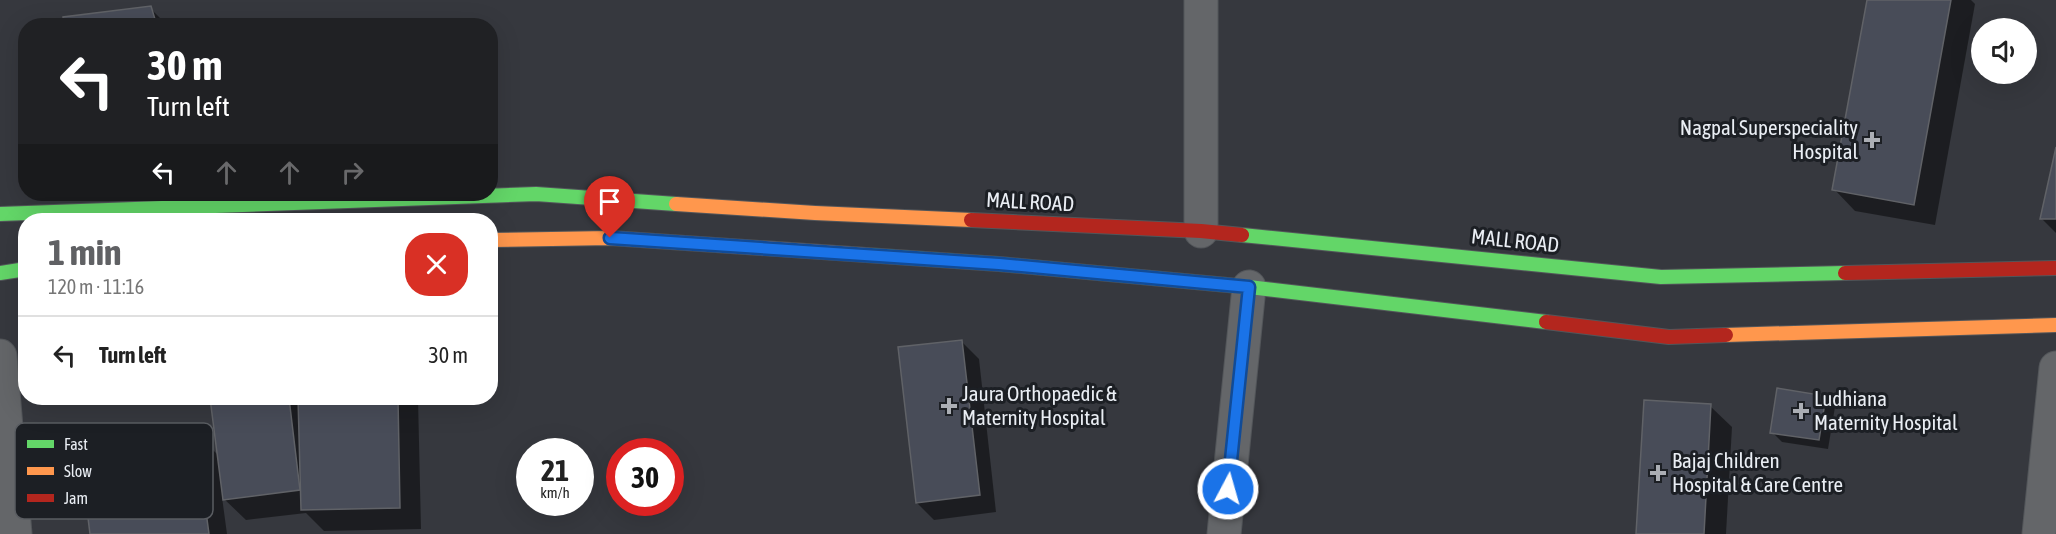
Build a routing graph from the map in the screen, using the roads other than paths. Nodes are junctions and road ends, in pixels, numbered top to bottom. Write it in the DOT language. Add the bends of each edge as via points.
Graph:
graph roads {
  1 [pos="1200,0"];
  2 [pos="498,195"];
  3 [pos="348,201"];
  4 [pos="18,213"];
  5 [pos="27,213"];
  6 [pos="0,214"];
  7 [pos="1201,231"];
  8 [pos="498,240"];
  9 [pos="2056,268"];
  10 [pos="18,270"];
  11 [pos="0,273"];
  12 [pos="1249,287"];
  13 [pos="2056,325"];
  14 [pos="0,356"];
  15 [pos="2056,368"];
  16 [pos="15,534"];
  17 [pos="1224,534"];
  18 [pos="2038,534"];
  1 -- 7 [label="street"];
  2 -- 7 [label="main road, MALL ROAD" via="536,194 815,213"];
  3 -- 5 [label="main road, MALL ROAD"];
  4 -- 6 [label="main road, MALL ROAD"];
  7 -- 9 [label="main road, MALL ROAD" via="1662,277"];
  8 -- 12 [label="main road" via="610,238 999,264"];
  10 -- 11 [label="main road"];
  12 -- 13 [label="main road" via="1669,337"];
  12 -- 17 [label="street"];
  14 -- 16 [label="street"];
  15 -- 18 [label="street"];
}
